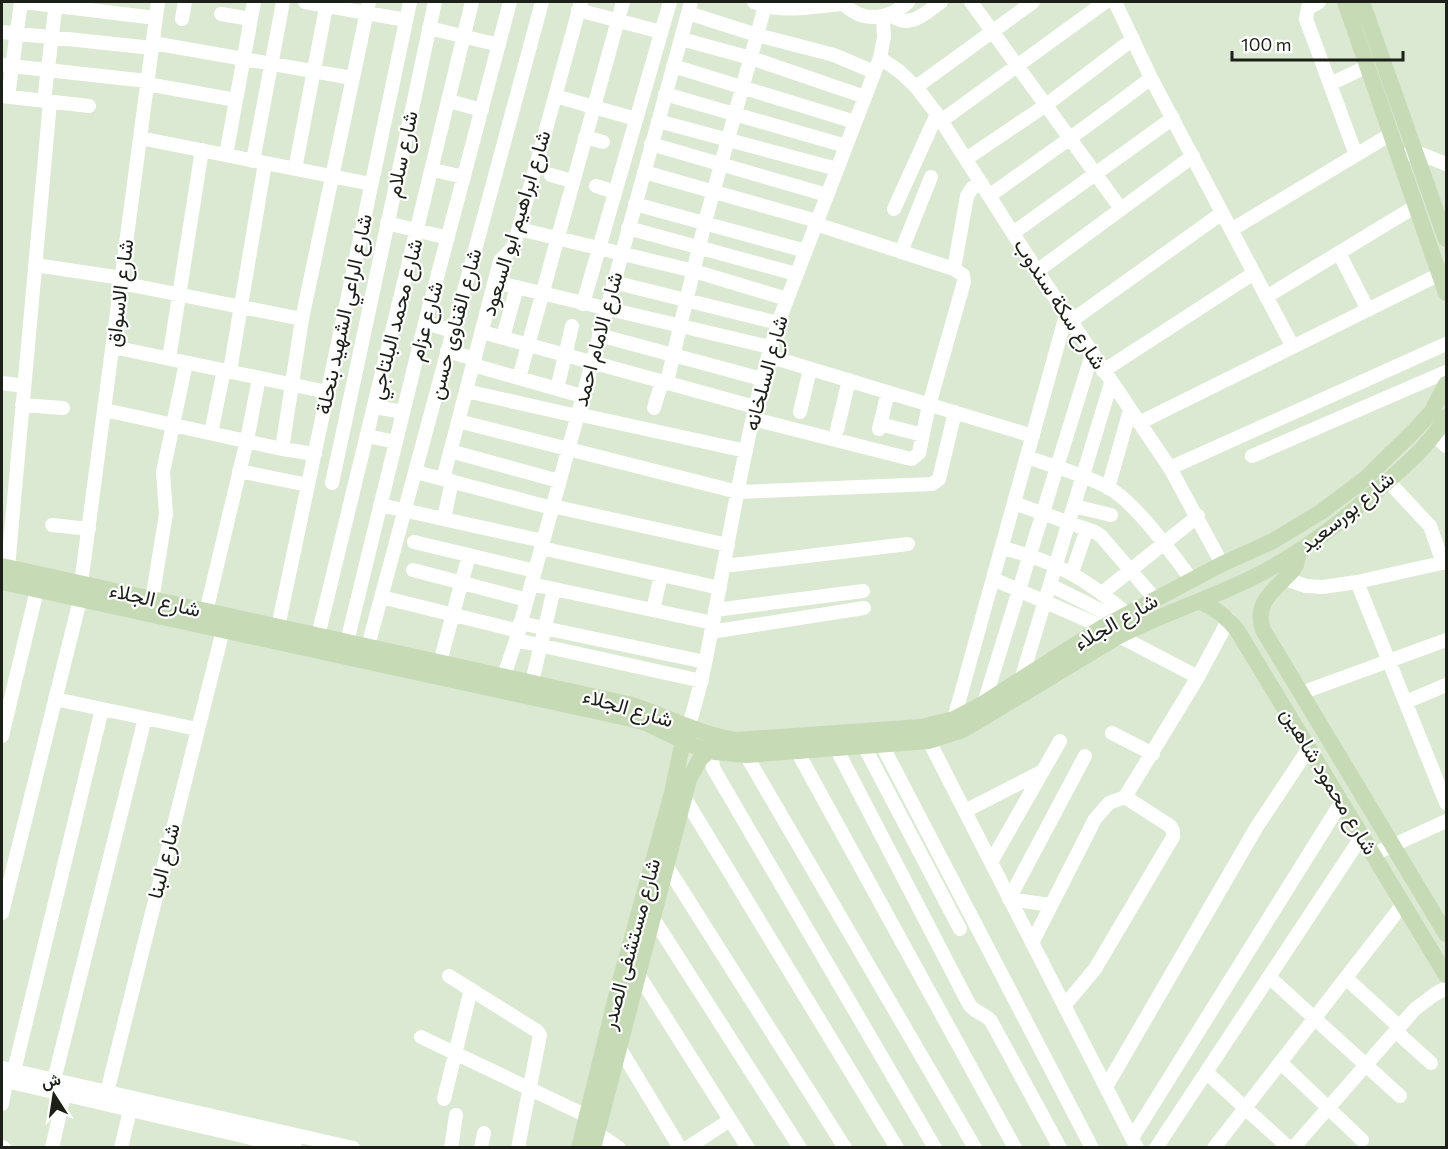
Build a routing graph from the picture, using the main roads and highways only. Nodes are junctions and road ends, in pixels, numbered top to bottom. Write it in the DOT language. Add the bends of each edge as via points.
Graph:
graph roads {
  1 [pos="1346,2"];
  2 [pos="1362,2"];
  3 [pos="1440,206"];
  4 [pos="1446,239"];
  5 [pos="1446,293"];
  6 [pos="1446,384"];
  7 [pos="1446,417"];
  8 [pos="1441,441"];
  9 [pos="1376,484"];
  10 [pos="1299,552"];
  11 [pos="1222,564"];
  12 [pos="4,572"];
  13 [pos="81,592"];
  14 [pos="1199,601"];
  15 [pos="1117,624"];
  16 [pos="245,628"];
  17 [pos="1028,680"];
  18 [pos="686,733"];
  19 [pos="828,744"];
  20 [pos="712,752"];
  21 [pos="1435,915"];
  22 [pos="646,916"];
  23 [pos="1416,925"];
  24 [pos="1446,934"];
  25 [pos="1446,975"];
  26 [pos="595,1140"];
  27 [pos="579,1148"];
  1 -- 5 [label="main road"];
  2 -- 3 [label="main road" via="1416,152"];
  3 -- 4 [label="main road"];
  6 -- 9 [label="main road, شارع بورسعيد" via="1432,411"];
  7 -- 8 [label="main road, شارع بورسعيد"];
  8 -- 9 [label="main road, شارع بورسعيد"];
  9 -- 10 [label="main road, شارع بورسعيد" via="1327,533"];
  9 -- 11 [label="main road, شارع بورسعيد" via="1273,541"];
  10 -- 14 [label="main road, شارع بورسعيد"];
  10 -- 21 [label="main road, شارع محمود شاهين" via="1296,565 1261,605 1260,622"];
  11 -- 15 [label="main road, شارع الجلاء"];
  12 -- 13 [label="main road, شارع الجلاء"];
  12 -- 13 [label="main road, شارع الجلاء" via="38,590"];
  13 -- 16 [label="main road, شارع الجلاء" via="152,600 206,612"];
  13 -- 16 [label="main road, شارع الجلاء" via="223,630"];
  14 -- 15 [label="main road, شارع الجلاء" via="1154,618"];
  14 -- 23 [label="main road, شارع محمود شاهين" via="1215,608 1238,630"];
  15 -- 17 [label="main road, شارع الجلاء"];
  16 -- 18 [label="main road, شارع الجلاء"];
  16 -- 18 [label="main road, شارع الجلاء" via="278,627 628,704"];
  17 -- 19 [label="main road, شارع الجلاء" via="954,719"];
  17 -- 19 [label="main road, شارع الجلاء" via="963,730 929,741 864,746"];
  18 -- 19 [label="main road, شارع الجلاء" via="736,740"];
  18 -- 20 [label="main road, شارع الجلاء"];
  18 -- 22 [label="main road, شارع مستشفى الصدر"];
  19 -- 20 [label="main road, شارع الجلاء" via="797,751"];
  20 -- 22 [label="main road, شارع مستشفى الصدر" via="693,768 666,865"];
  21 -- 23 [label="main road"];
  21 -- 24 [label="main road, شارع محمود شاهين"];
  22 -- 26 [label="main road, شارع مستشفى الصدر" via="638,974"];
  22 -- 27 [label="main road, شارع مستشفى الصدر"];
  23 -- 25 [label="main road, شارع محمود شاهين"];
}
